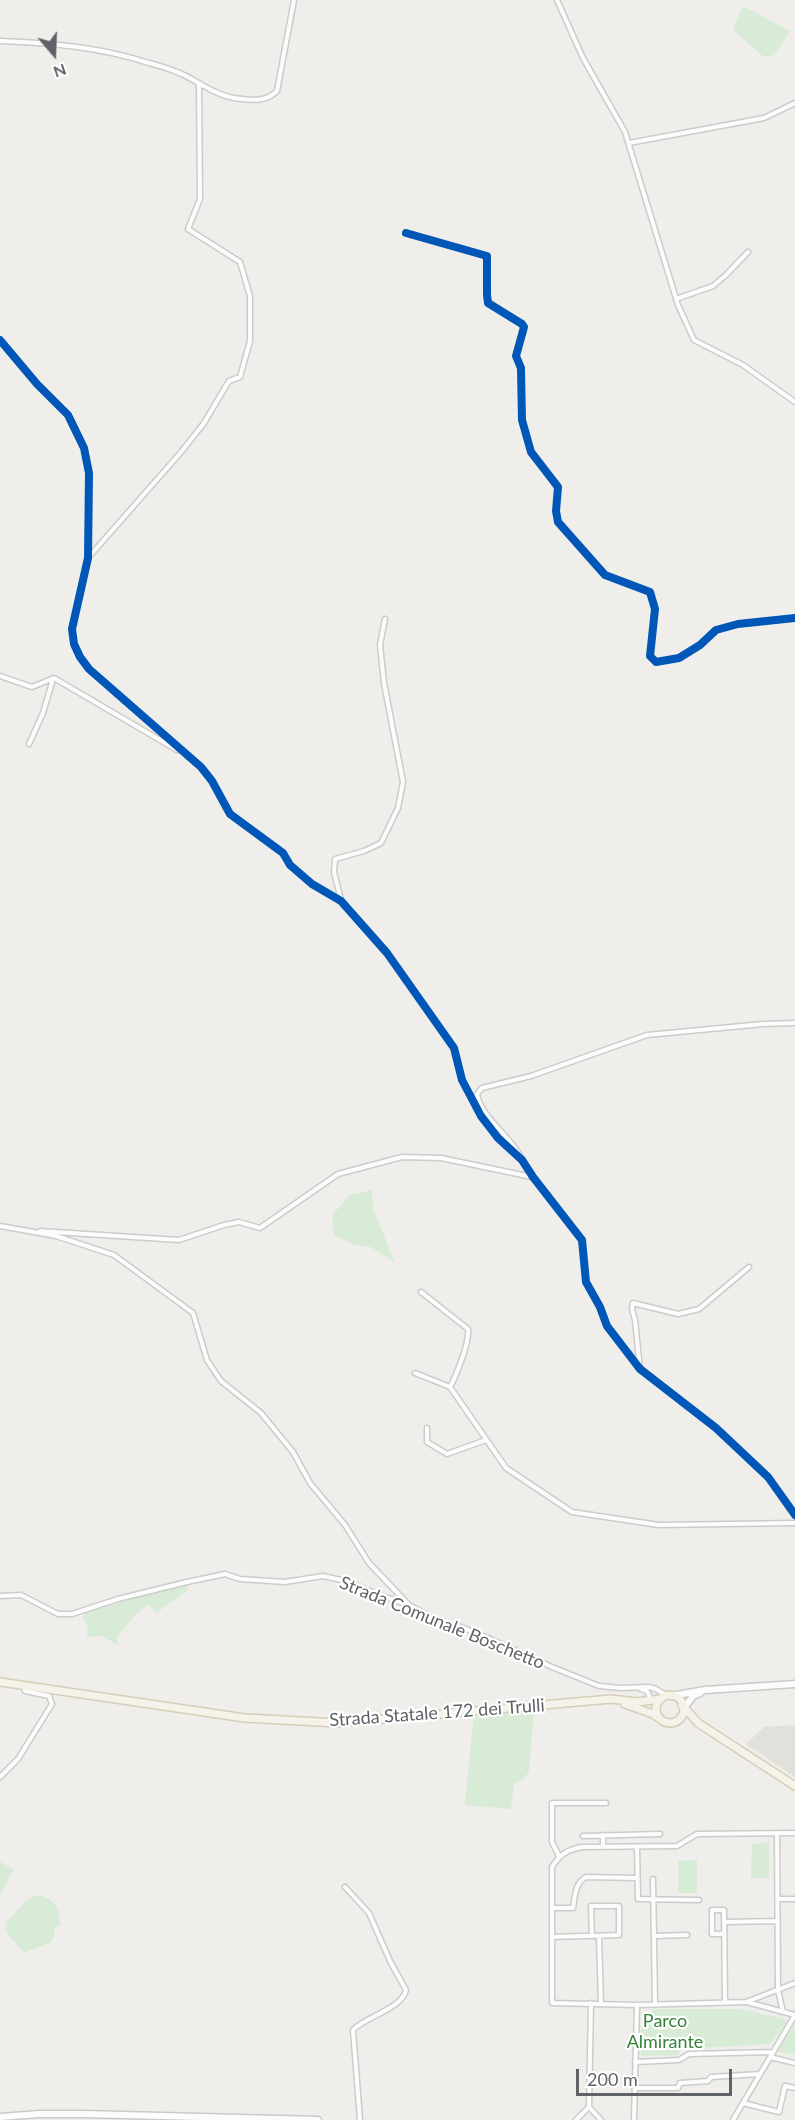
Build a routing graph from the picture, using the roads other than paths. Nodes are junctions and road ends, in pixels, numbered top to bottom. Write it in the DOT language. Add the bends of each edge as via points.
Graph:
graph roads {
  1 [pos="294,0"];
  2 [pos="557,0"];
  3 [pos="0,41"];
  4 [pos="199,83"];
  5 [pos="795,103"];
  6 [pos="629,143"];
  7 [pos="406,233"];
  8 [pos="748,252"];
  9 [pos="676,299"];
  10 [pos="0,339"];
  11 [pos="795,402"];
  12 [pos="88,558"];
  13 [pos="795,618"];
  14 [pos="385,620"];
  15 [pos="0,676"];
  16 [pos="54,678"];
  17 [pos="28,744"];
  18 [pos="188,756"];
  19 [pos="341,901"];
  20 [pos="795,1023"];
  21 [pos="522,1160"];
  22 [pos="533,1177"];
  23 [pos="0,1226"];
  24 [pos="21,1230"];
  25 [pos="749,1267"];
  26 [pos="421,1292"];
  27 [pos="640,1369"];
  28 [pos="415,1373"];
  29 [pos="450,1388"];
  30 [pos="427,1428"];
  31 [pos="486,1440"];
  32 [pos="795,1515"];
  33 [pos="795,1523"];
  34 [pos="0,1596"];
  35 [pos="409,1605"];
  36 [pos="0,1682"];
  37 [pos="795,1684"];
  38 [pos="24,1686"];
  39 [pos="640,1689"];
  40 [pos="709,1690"];
  41 [pos="666,1697"];
  42 [pos="611,1699"];
  43 [pos="651,1700"];
  44 [pos="685,1707"];
  45 [pos="656,1709"];
  46 [pos="659,1718"];
  47 [pos="676,1721"];
  48 [pos="698,1723"];
  49 [pos="0,1777"];
  50 [pos="795,1786"];
  51 [pos="606,1803"];
  52 [pos="777,1833"];
  53 [pos="795,1833"];
  54 [pos="660,1834"];
  55 [pos="603,1835"];
  56 [pos="583,1836"];
  57 [pos="603,1848"];
  58 [pos="637,1848"];
  59 [pos="559,1856"];
  60 [pos="638,1878"];
  61 [pos="653,1879"];
  62 [pos="345,1887"];
  63 [pos="778,1899"];
  64 [pos="795,1899"];
  65 [pos="654,1900"];
  66 [pos="699,1900"];
  67 [pos="552,1908"];
  68 [pos="778,1921"];
  69 [pos="724,1922"];
  70 [pos="724,1934"];
  71 [pos="687,1935"];
  72 [pos="552,1936"];
  73 [pos="592,1936"];
  74 [pos="599,1936"];
  75 [pos="654,1936"];
  76 [pos="795,1983"];
  77 [pos="778,1990"];
  78 [pos="725,2002"];
  79 [pos="746,2002"];
  80 [pos="591,2003"];
  81 [pos="601,2004"];
  82 [pos="655,2004"];
  83 [pos="637,2005"];
  84 [pos="783,2012"];
  85 [pos="795,2015"];
  86 [pos="773,2052"];
  87 [pos="770,2056"];
  88 [pos="635,2062"];
  89 [pos="795,2063"];
  90 [pos="760,2074"];
  91 [pos="635,2088"];
  92 [pos="795,2088"];
  93 [pos="743,2103"];
  94 [pos="590,2107"];
  95 [pos="0,2117"];
  96 [pos="39,2117"];
  97 [pos="318,2120"];
  98 [pos="360,2120"];
  99 [pos="576,2120"];
  100 [pos="602,2120"];
  101 [pos="634,2120"];
  102 [pos="733,2120"];
  1 -- 4 [label="street" via="277,91 271,97 227,97"];
  2 -- 6 [label="street"];
  3 -- 4 [label="street" via="95,48 149,63"];
  4 -- 12 [label="street" via="200,199 188,229 240,262 249,296 250,341 240,378 229,381 182,451"];
  5 -- 6 [label="street" via="764,118"];
  6 -- 9 [label="street"];
  7 -- 13 [label="street" via="487,256 488,303 524,327 516,356 521,368 522,420 531,452 558,487 558,522 605,575 650,592 655,609 650,656 656,662 680,658 716,630"];
  8 -- 9 [label="street" via="713,286"];
  9 -- 11 [label="street" via="694,340 743,365"];
  10 -- 12 [label="street" via="68,415 84,448 89,473"];
  12 -- 18 [label="street" via="72,630 80,657"];
  14 -- 19 [label="street" via="380,645 384,682 403,782 398,808 381,843 335,859"];
  15 -- 16 [label="street" via="32,687"];
  16 -- 17 [label="street"];
  16 -- 18 [label="street"];
  18 -- 19 [label="street" via="212,781 230,814 283,853 290,865 312,884"];
  19 -- 21 [label="street" via="387,953 454,1048 462,1080 481,1116"];
  20 -- 21 [label="street" via="647,1035 531,1076 482,1088 477,1094 482,1108"];
  21 -- 22 [label="street"];
  22 -- 24 [label="street" via="441,1158 402,1157 338,1173 260,1228 239,1222 179,1240"];
  22 -- 27 [label="street" via="582,1240 586,1282 607,1326"];
  23 -- 24 [label="street"];
  24 -- 35 [label="street" via="56,1236 114,1255 193,1313 207,1360 221,1382 261,1413 369,1563"];
  25 -- 27 [label="street" via="699,1309 678,1314 633,1303"];
  26 -- 29 [label="street" via="468,1329"];
  27 -- 32 [label="street" via="716,1428 768,1477"];
  28 -- 29 [label="street"];
  29 -- 31 [label="street"];
  30 -- 31 [label="street" via="427,1442 447,1454"];
  31 -- 33 [label="street" via="506,1468 572,1512 658,1525"];
  34 -- 35 [label="street, Strada Comunale Boschetto" via="21,1595 58,1614 72,1614 130,1596 225,1575 285,1581 323,1576"];
  35 -- 39 [label="street, Strada Comunale Boschetto" via="444,1624 461,1627 599,1686"];
  36 -- 38 [label="main road, Strada Statale 172 dei Trulli"];
  37 -- 40 [label="main road"];
  38 -- 42 [label="main road, Strada Statale 172 dei Trulli" via="245,1718 338,1722"];
  38 -- 49 [label="street" via="25,1691 49,1696 52,1704 18,1759"];
  39 -- 41 [label="street, Strada Comunale Boschetto" via="656,1689"];
  39 -- 43 [label="street" via="647,1691"];
  40 -- 41 [label="main road"];
  40 -- 44 [label="main road" via="693,1696"];
  41 -- 43 [label="main road, Strada Statale 172 dei Trulli"];
  41 -- 44 [label="main road" via="678,1699"];
  41 -- 45 [label="main road"];
  42 -- 43 [label="main road, Strada Statale 172 dei Trulli"];
  42 -- 46 [label="main road"];
  43 -- 45 [label="main road"];
  44 -- 47 [label="main road"];
  44 -- 48 [label="main road"];
  45 -- 46 [label="main road"];
  46 -- 47 [label="main road" via="667,1723"];
  47 -- 48 [label="main road"];
  48 -- 50 [label="main road"];
  51 -- 59 [label="street" via="552,1803 552,1842"];
  52 -- 53 [label="street"];
  52 -- 58 [label="street" via="697,1834 677,1846"];
  52 -- 63 [label="street"];
  54 -- 55 [label="street"];
  55 -- 56 [label="street"];
  55 -- 57 [label="street"];
  57 -- 58 [label="street"];
  57 -- 59 [label="street" via="569,1849"];
  58 -- 60 [label="street"];
  59 -- 67 [label="street" via="552,1867"];
  60 -- 65 [label="street" via="638,1899"];
  60 -- 67 [label="street" via="586,1876 577,1887 573,1908"];
  61 -- 65 [label="street"];
  62 -- 98 [label="street" via="369,1913 406,1989 390,2007 353,2030"];
  63 -- 64 [label="street"];
  63 -- 68 [label="street"];
  65 -- 66 [label="street"];
  65 -- 75 [label="street"];
  67 -- 72 [label="street"];
  68 -- 69 [label="street"];
  68 -- 77 [label="street"];
  69 -- 70 [label="street"];
  69 -- 70 [label="street" via="724,1910 712,1910 712,1934"];
  70 -- 78 [label="street"];
  71 -- 75 [label="street"];
  72 -- 73 [label="street"];
  72 -- 80 [label="street" via="552,2003"];
  73 -- 74 [label="street"];
  73 -- 74 [label="street" via="591,1906 619,1906 619,1935"];
  74 -- 81 [label="street"];
  75 -- 82 [label="street"];
  76 -- 77 [label="street"];
  77 -- 79 [label="street"];
  77 -- 84 [label="street"];
  78 -- 79 [label="street"];
  78 -- 82 [label="street"];
  79 -- 84 [label="street"];
  80 -- 81 [label="street"];
  80 -- 94 [label="street"];
  81 -- 83 [label="street"];
  82 -- 83 [label="street"];
  83 -- 88 [label="street"];
  84 -- 85 [label="street"];
  85 -- 86 [label="street"];
  86 -- 87 [label="street"];
  86 -- 88 [label="street" via="689,2054 679,2060"];
  87 -- 89 [label="street"];
  87 -- 90 [label="street"];
  88 -- 91 [label="street"];
  90 -- 91 [label="street" via="711,2077 708,2081 680,2083 678,2088"];
  90 -- 93 [label="street"];
  91 -- 101 [label="street"];
  92 -- 93 [label="street" via="785,2086 779,2112"];
  93 -- 102 [label="street"];
  94 -- 99 [label="street"];
  94 -- 100 [label="street"];
  95 -- 96 [label="main road"];
  96 -- 97 [label="main road"];
}
